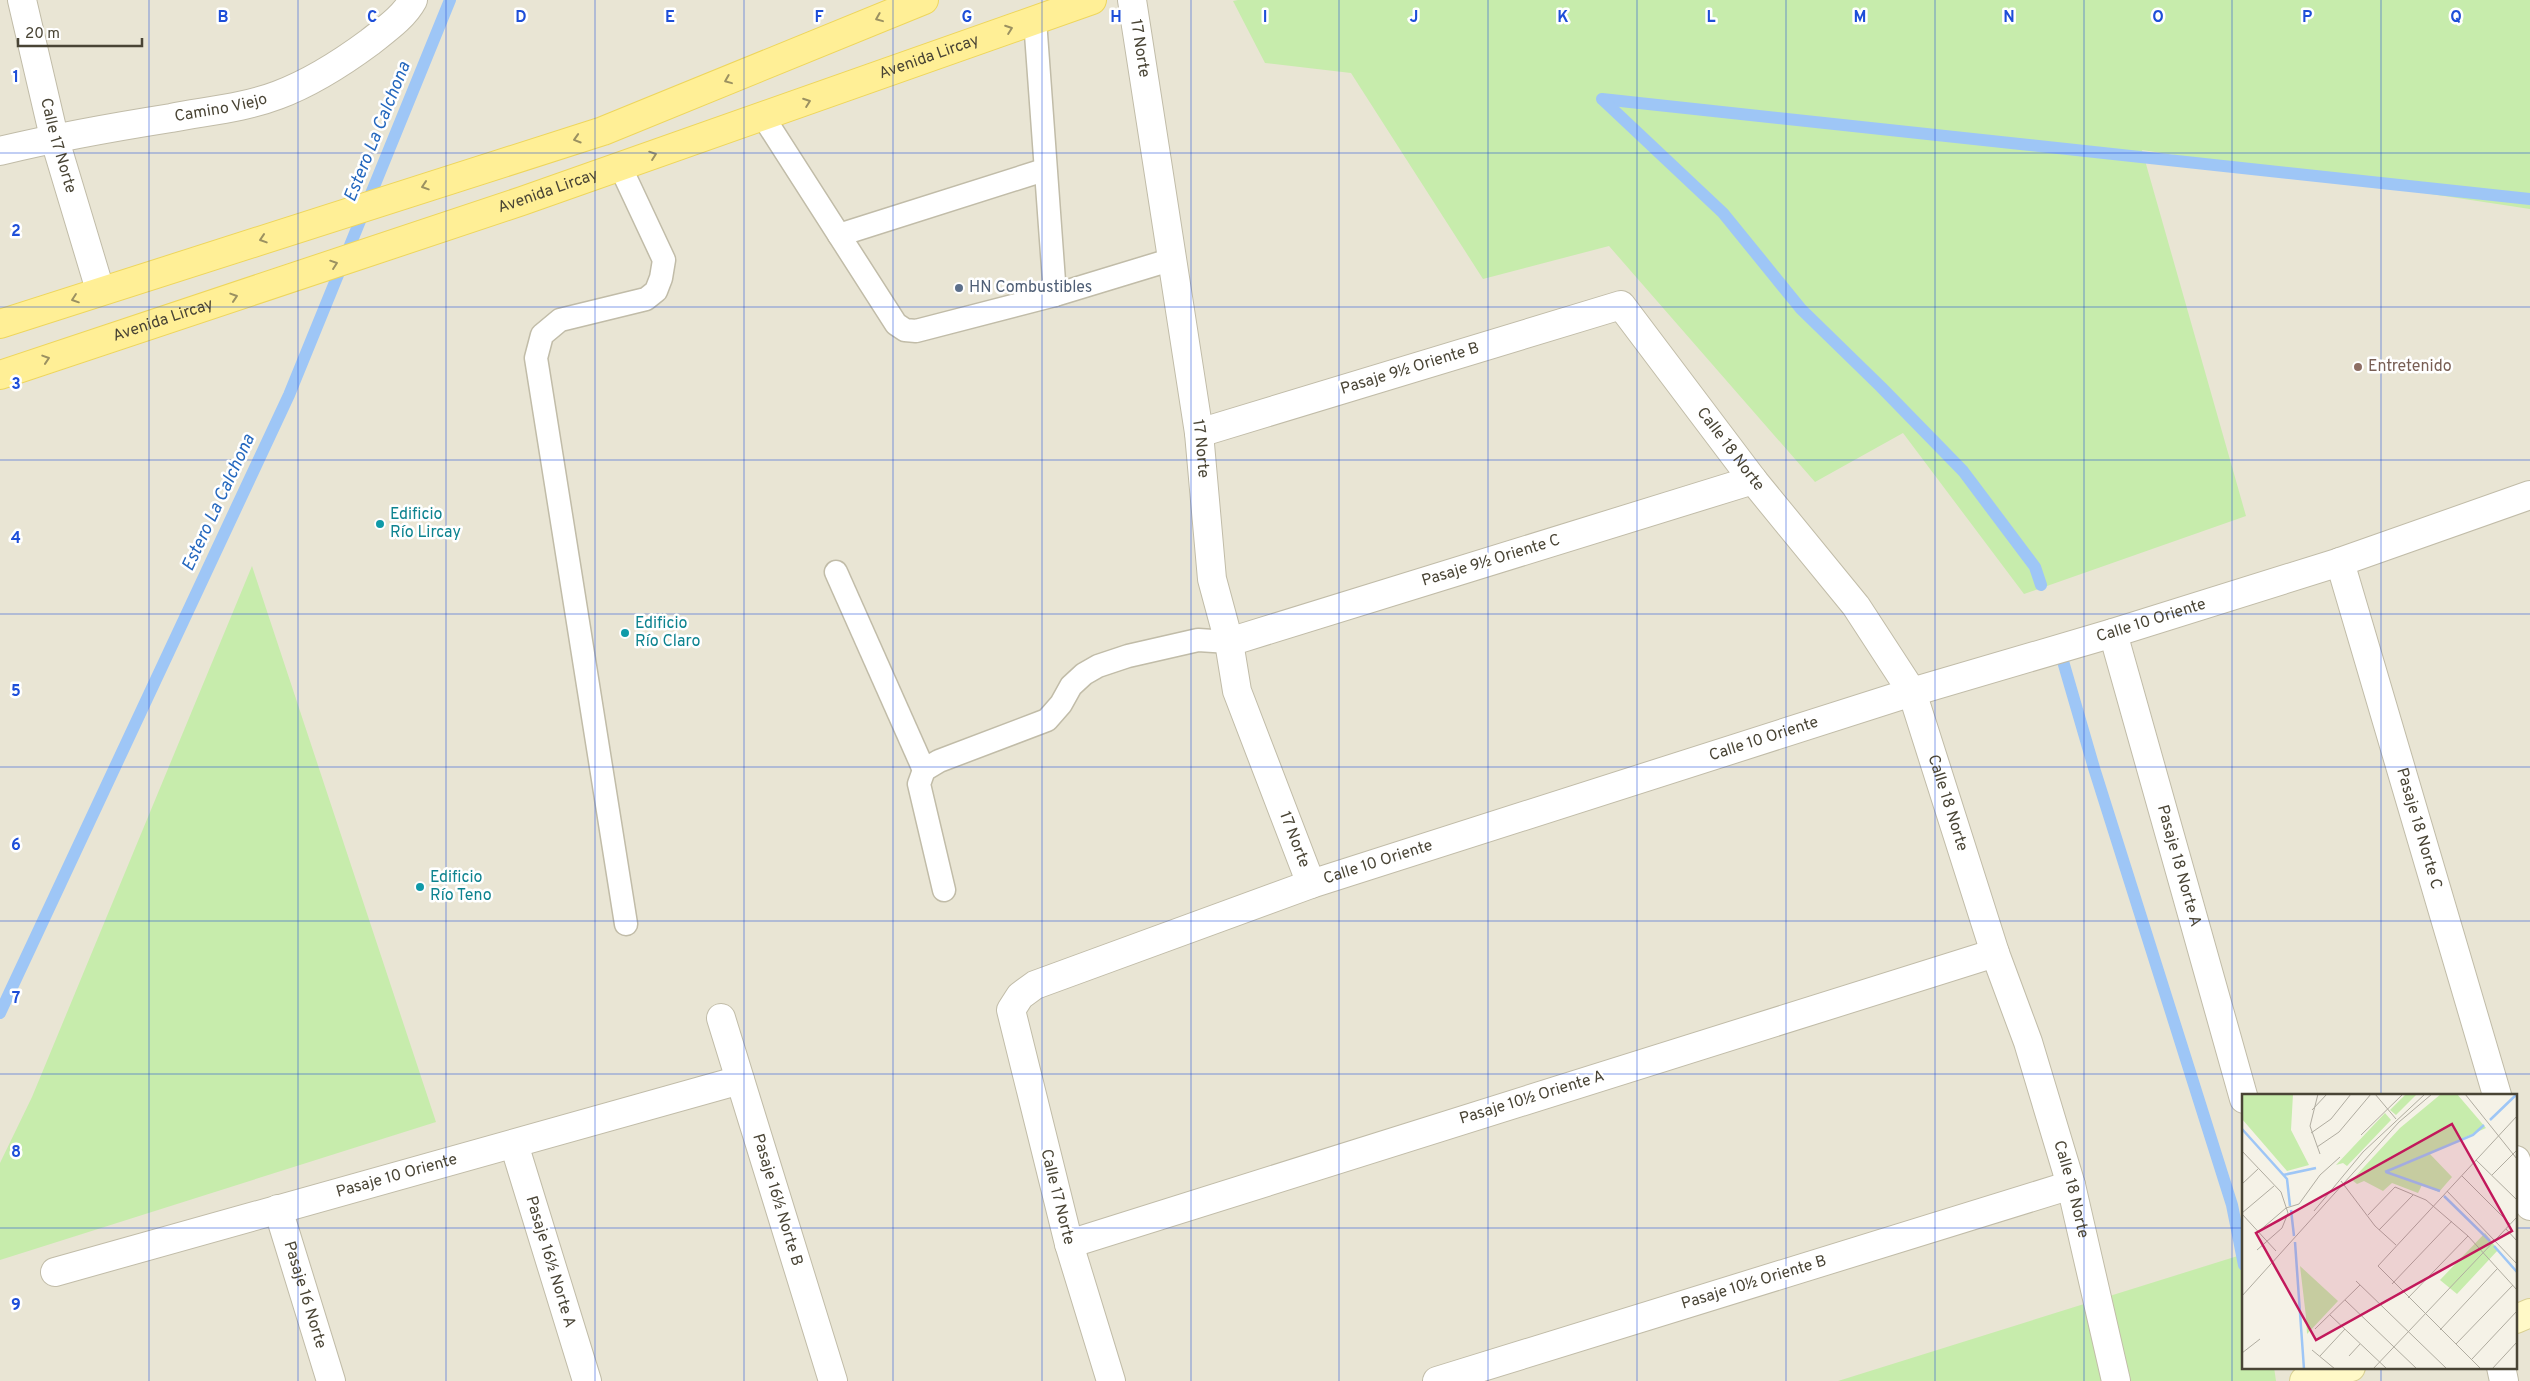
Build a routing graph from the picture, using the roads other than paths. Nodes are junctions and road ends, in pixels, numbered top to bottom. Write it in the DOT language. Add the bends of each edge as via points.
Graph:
graph roads {
  1 [pos="22,0"];
  2 [pos="413,0"];
  3 [pos="924,0"];
  4 [pos="1092,0"];
  5 [pos="1132,0"];
  6 [pos="1035,20"];
  7 [pos="764,118"];
  8 [pos="54,137"];
  9 [pos="0,151"];
  10 [pos="620,166"];
  11 [pos="1044,170"];
  12 [pos="839,235"];
  13 [pos="1170,260"];
  14 [pos="100,290"];
  15 [pos="1055,296"];
  16 [pos="1621,305"];
  17 [pos="0,324"];
  18 [pos="0,374"];
  19 [pos="1199,433"];
  20 [pos="1753,480"];
  21 [pos="2530,495"];
  22 [pos="2340,562"];
  23 [pos="836,572"];
  24 [pos="2113,633"];
  25 [pos="1229,642"];
  26 [pos="1912,692"];
  27 [pos="924,770"];
  28 [pos="1311,884"];
  29 [pos="944,890"];
  30 [pos="626,924"];
  31 [pos="1995,953"];
  32 [pos="1011,1010"];
  33 [pos="721,1018"];
  34 [pos="740,1080"];
  35 [pos="2243,1094"];
  36 [pos="2497,1094"];
  37 [pos="514,1144"];
  38 [pos="2518,1167"];
  39 [pos="2071,1185"];
  40 [pos="2530,1206"];
  41 [pos="278,1209"];
  42 [pos="1069,1244"];
  43 [pos="54,1272"];
  44 [pos="2530,1313"];
  45 [pos="2518,1318"];
  46 [pos="2347,1368"];
  47 [pos="2501,1368"];
  48 [pos="2317,1376"];
  49 [pos="331,1381"];
  50 [pos="587,1381"];
  51 [pos="833,1381"];
  52 [pos="1111,1381"];
  53 [pos="1437,1381"];
  54 [pos="2116,1381"];
  55 [pos="2504,1381"];
  1 -- 8 [label="street, Calle 17 Norte"];
  2 -- 8 [label="street, Camino Viejo" via="386,30 342,62 279,95 242,106"];
  3 -- 14 [label="main road, one-way" via="603,131"];
  4 -- 6 [label="main road, Avenida Lircay"];
  5 -- 13 [label="street, 17 Norte"];
  7 -- 6 [label="main road, Avenida Lircay, one-way"];
  6 -- 11 [label="lane"];
  10 -- 7 [label="main road, Avenida Lircay, one-way"];
  7 -- 12 [label="lane"];
  8 -- 9 [label="street, Camino Viejo"];
  8 -- 14 [label="street, Calle 17 Norte"];
  18 -- 10 [label="main road, Avenida Lircay, one-way"];
  10 -- 30 [label="lane" via="664,260 662,278 656,291 646,299 560,320 542,335 536,358"];
  11 -- 12 [label="lane"];
  11 -- 15 [label="lane"];
  12 -- 15 [label="lane" via="896,324 905,330 916,331"];
  13 -- 15 [label="lane"];
  13 -- 19 [label="street, 17 Norte"];
  14 -- 17 [label="main road, one-way"];
  16 -- 19 [label="street, Pasaje 9½ Oriente B"];
  16 -- 20 [label="street, Calle 18 Norte"];
  19 -- 25 [label="street, 17 Norte" via="1212,579"];
  20 -- 25 [label="street, Pasaje 9½ Oriente C"];
  20 -- 26 [label="street, Calle 18 Norte" via="1856,606"];
  21 -- 22 [label="street, Calle 10 Oriente"];
  22 -- 24 [label="street, Calle 10 Oriente"];
  22 -- 36 [label="street, Pasaje 18 Norte C"];
  23 -- 27 [label="lane"];
  24 -- 26 [label="street, Calle 10 Oriente"];
  24 -- 35 [label="street, Pasaje 18 Norte A"];
  25 -- 27 [label="lane" via="1198,640 1098,666 1071,686 1047,720 939,761"];
  25 -- 28 [label="street, 17 Norte" via="1237,691"];
  26 -- 28 [label="street, Calle 10 Oriente"];
  26 -- 31 [label="street, Calle 18 Norte"];
  27 -- 29 [label="lane" via="919,784"];
  28 -- 32 [label="street, Calle 10 Oriente" via="1035,985 1020,996"];
  31 -- 39 [label="street, Calle 18 Norte" via="2028,1042"];
  31 -- 42 [label="street, Pasaje 10½ Oriente A"];
  32 -- 42 [label="street, Calle 17 Norte"];
  33 -- 34 [label="street, Pasaje 16½ Norte B"];
  34 -- 37 [label="street, Pasaje 10 Oriente"];
  34 -- 51 [label="street, Pasaje 16½ Norte B"];
  37 -- 41 [label="street, Pasaje 10 Oriente"];
  37 -- 50 [label="street, Pasaje 16½ Norte A"];
  38 -- 40 [label="street"];
  39 -- 53 [label="street, Pasaje 10½ Oriente B"];
  39 -- 54 [label="street, Calle 18 Norte"];
  41 -- 43 [label="street, Pasaje 10 Oriente"];
  41 -- 49 [label="street, Pasaje 16 Norte"];
  42 -- 52 [label="street, Calle 17 Norte"];
  44 -- 45 [label="main road"];
  46 -- 48 [label="main road"];
  47 -- 55 [label="street"];
}
